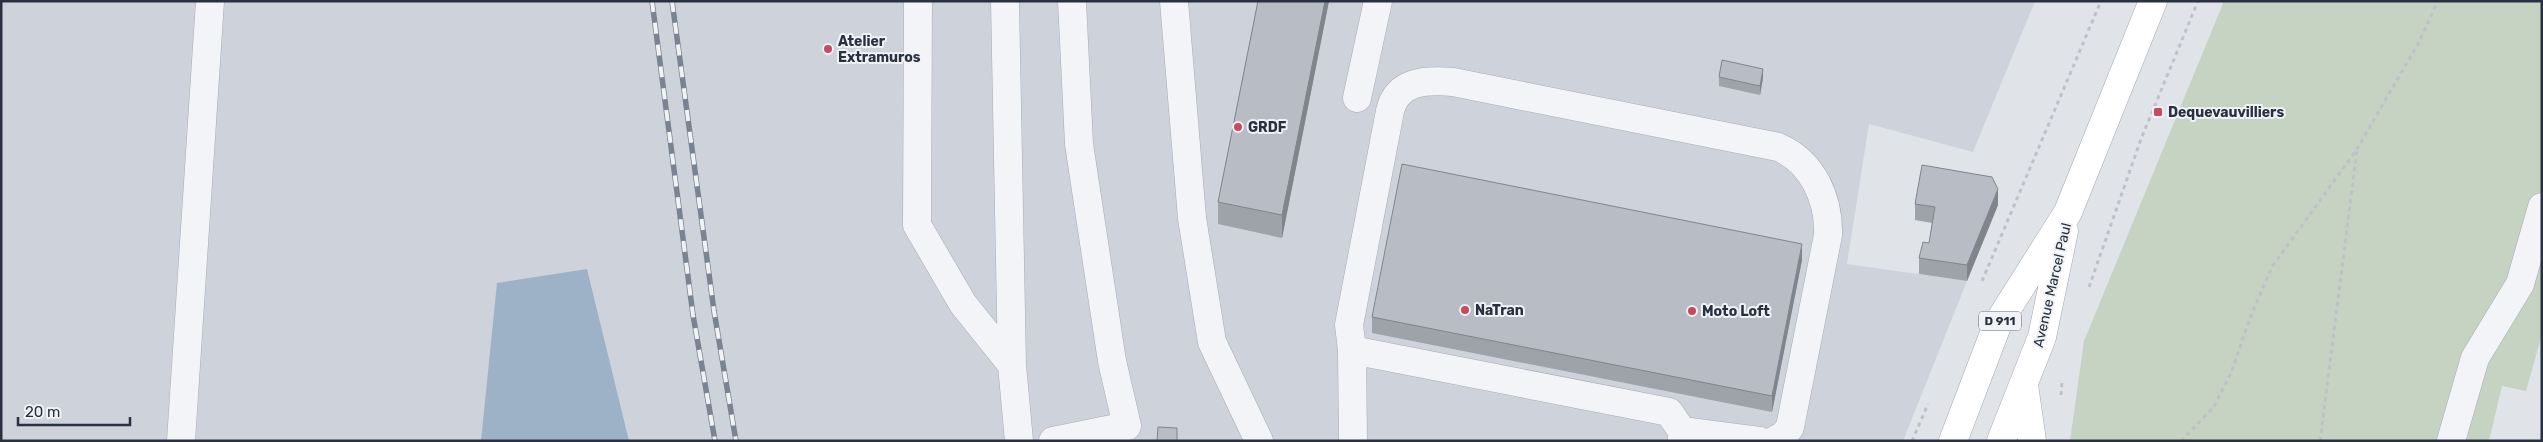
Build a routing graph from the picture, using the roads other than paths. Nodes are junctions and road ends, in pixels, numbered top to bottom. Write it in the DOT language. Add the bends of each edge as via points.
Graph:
graph roads {
  1 [pos="210,1"];
  2 [pos="918,1"];
  3 [pos="1005,1"];
  4 [pos="1072,1"];
  5 [pos="1174,1"];
  6 [pos="1378,1"];
  7 [pos="2153,1"];
  8 [pos="1357,98"];
  9 [pos="2542,207"];
  10 [pos="2068,212"];
  11 [pos="1352,350"];
  12 [pos="1012,365"];
  13 [pos="2024,385"];
  14 [pos="1682,436"];
  15 [pos="181,441"];
  16 [pos="1019,441"];
  17 [pos="1052,441"];
  18 [pos="1259,441"];
  19 [pos="1353,441"];
  20 [pos="1759,441"];
  21 [pos="1773,441"];
  22 [pos="1953,441"];
  23 [pos="2002,441"];
  24 [pos="2032,441"];
  25 [pos="2451,441"];
  1 -- 15 [label="street"];
  2 -- 12 [label="street" via="917,225 963,304"];
  3 -- 12 [label="street"];
  4 -- 17 [label="street" via="1079,144 1112,361 1127,426"];
  5 -- 18 [label="street" via="1192,218 1212,342"];
  6 -- 8 [label="street"];
  7 -- 10 [label="main road, Avenue Marcel Paul / D 911"];
  9 -- 25 [label="street" via="2520,284 2476,358"];
  10 -- 13 [label="main road, Avenue Marcel Paul / D 911" via="2042,337"];
  10 -- 22 [label="main road, Avenue Marcel Paul / D 911" via="1998,323"];
  11 -- 14 [label="street" via="1669,412"];
  11 -- 19 [label="street"];
  11 -- 21 [label="street" via="1350,324 1392,104 1399,93 1411,84 1434,80 1453,82 1778,147 1806,167 1819,186 1828,218 1820,278 1790,426 1784,435"];
  12 -- 16 [label="street"];
  13 -- 23 [label="main road, Avenue Marcel Paul / D 911"];
  13 -- 24 [label="main road"];
  14 -- 20 [label="street"];
}
